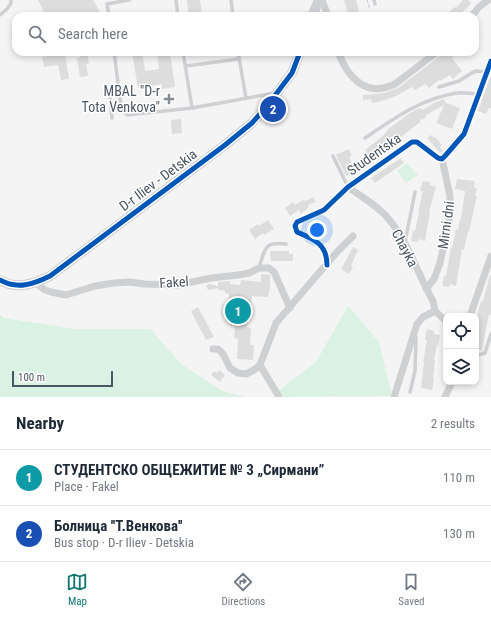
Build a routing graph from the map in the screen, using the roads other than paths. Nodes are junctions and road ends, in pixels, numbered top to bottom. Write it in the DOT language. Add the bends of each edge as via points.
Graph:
graph roads {
  1 [pos="10,0"];
  2 [pos="129,0"];
  3 [pos="176,0"];
  4 [pos="231,0"];
  5 [pos="318,0"];
  6 [pos="322,0"];
  7 [pos="374,0"];
  8 [pos="488,0"];
  9 [pos="375,4"];
  10 [pos="108,12"];
  11 [pos="178,12"];
  12 [pos="232,12"];
  13 [pos="314,12"];
  14 [pos="326,12"];
  15 [pos="475,12"];
  16 [pos="0,15"];
  17 [pos="115,56"];
  18 [pos="184,56"];
  19 [pos="239,56"];
  20 [pos="298,56"];
  21 [pos="340,56"];
  22 [pos="432,56"];
  23 [pos="239,59"];
  24 [pos="491,61"];
  25 [pos="186,66"];
  26 [pos="487,72"];
  27 [pos="439,87"];
  28 [pos="119,91"];
  29 [pos="276,93"];
  30 [pos="478,94"];
  31 [pos="246,98"];
  32 [pos="192,108"];
  33 [pos="112,118"];
  34 [pos="364,138"];
  35 [pos="333,156"];
  36 [pos="442,159"];
  37 [pos="348,187"];
  38 [pos="415,192"];
  39 [pos="353,236"];
  40 [pos="286,244"];
  41 [pos="405,245"];
  42 [pos="491,256"];
  43 [pos="328,265"];
  44 [pos="259,268"];
  45 [pos="0,280"];
  46 [pos="36,282"];
  47 [pos="426,290"];
  48 [pos="290,308"];
  49 [pos="435,311"];
  50 [pos="471,313"];
  51 [pos="443,318"];
  52 [pos="416,328"];
  53 [pos="491,334"];
  54 [pos="213,349"];
  55 [pos="479,355"];
  56 [pos="260,365"];
  57 [pos="451,385"];
  58 [pos="410,392"];
  59 [pos="279,397"];
  60 [pos="394,397"];
  61 [pos="445,397"];
  1 -- 16 [label="lane" via="7,9"];
  2 -- 10 [label="lane" via="107,4"];
  3 -- 11 [label="lane"];
  4 -- 12 [label="lane"];
  5 -- 13 [label="street"];
  6 -- 14 [label="street"];
  7 -- 9 [label="lane"];
  8 -- 15 [label="street"];
  17 -- 28 [label="lane"];
  18 -- 25 [label="lane"];
  19 -- 23 [label="lane"];
  20 -- 29 [label="street, D-r Iliev - Detskia" via="292,73"];
  21 -- 22 [label="street" via="350,76 376,89 395,84"];
  23 -- 25 [label="lane"];
  23 -- 31 [label="lane"];
  24 -- 26 [label="street"];
  25 -- 32 [label="lane"];
  26 -- 27 [label="lane" via="475,71 459,81"];
  26 -- 30 [label="street"];
  28 -- 32 [label="lane" via="121,106 126,115"];
  28 -- 33 [label="lane" via="113,92 110,96"];
  29 -- 31 [label="lane"];
  29 -- 46 [label="street, D-r Iliev - Detskia" via="238,136 50,276"];
  30 -- 34 [label="lane" via="458,92 424,102"];
  30 -- 36 [label="street" via="464,134"];
  31 -- 32 [label="lane"];
  35 -- 37 [label="lane"];
  36 -- 37 [label="street, Studentska" via="417,142 412,142"];
  36 -- 47 [label="street, Mirni dni" via="450,196 450,209 440,263 434,279"];
  37 -- 41 [label="street, Chayka" via="384,214"];
  37 -- 43 [label="street" via="324,210 297,222 295,226 297,232 315,240 326,252"];
  38 -- 41 [label="lane"];
  39 -- 43 [label="street"];
  40 -- 44 [label="lane" via="268,245"];
  41 -- 47 [label="street, Chayka"];
  42 -- 50 [label="street"];
  43 -- 48 [label="street"];
  44 -- 46 [label="street, Fakel" via="244,274 178,285 114,283 66,295 45,290"];
  44 -- 48 [label="street" via="269,268 274,272"];
  45 -- 46 [label="street, D-r Iliev - Detskia" via="13,285"];
  47 -- 49 [label="street, Chayka" via="433,301"];
  48 -- 56 [label="street" via="276,323"];
  49 -- 51 [label="street, Chayka"];
  49 -- 52 [label="street" via="423,317"];
  52 -- 58 [label="lane" via="415,371"];
  52 -- 60 [label="street"];
  53 -- 55 [label="lane" via="485,353"];
  54 -- 56 [label="street" via="218,349 230,368 238,373 246,374"];
  56 -- 59 [label="street"];
  57 -- 61 [label="street"];
}
